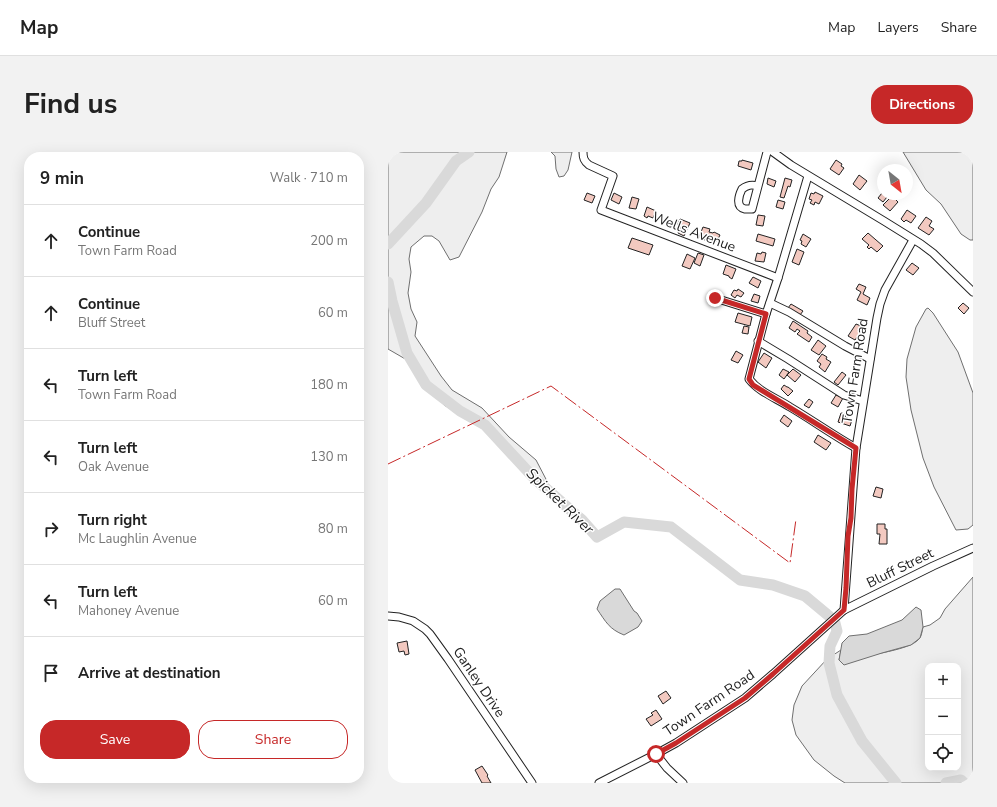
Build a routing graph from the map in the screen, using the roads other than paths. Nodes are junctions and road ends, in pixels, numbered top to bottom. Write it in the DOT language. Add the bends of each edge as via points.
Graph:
graph roads {
  1 [pos="767,152"];
  2 [pos="773,152"];
  3 [pos="583,155"];
  4 [pos="808,176"];
  5 [pos="758,186"];
  6 [pos="913,240"];
  7 [pos="778,278"];
  8 [pos="973,292"];
  9 [pos="715,298"];
  10 [pos="770,303"];
  11 [pos="766,314"];
  12 [pos="758,342"];
  13 [pos="870,359"];
  14 [pos="863,401"];
  15 [pos="856,448"];
  16 [pos="973,548"];
  17 [pos="844,610"];
  18 [pos="388,616"];
  19 [pos="804,645"];
  20 [pos="656,754"];
  21 [pos="532,783"];
  22 [pos="599,783"];
  23 [pos="683,783"];
  1 -- 5 [label="street"];
  2 -- 4 [label="street"];
  3 -- 7 [label="street, Wells Avenue" via="589,165 613,176 601,210"];
  4 -- 6 [label="street"];
  4 -- 7 [label="street"];
  6 -- 8 [label="street" via="932,253"];
  6 -- 13 [label="street, Town Farm Road" via="882,297"];
  7 -- 10 [label="street"];
  9 -- 11 [label="street"];
  10 -- 11 [label="street"];
  10 -- 13 [label="street"];
  11 -- 12 [label="street"];
  12 -- 14 [label="street" via="844,395"];
  12 -- 15 [label="street" via="749,379 753,385"];
  13 -- 14 [label="street, Town Farm Road"];
  14 -- 15 [label="street, Town Farm Road"];
  15 -- 17 [label="street, Town Farm Road"];
  16 -- 17 [label="street, Bluff Street"];
  17 -- 19 [label="street, Bluff Street"];
  18 -- 21 [label="street, Ganley Drive" via="413,621 430,634"];
  19 -- 20 [label="street, Town Farm Road" via="745,698"];
  20 -- 22 [label="street, Town Farm Road"];
  20 -- 23 [label="street"];
}
